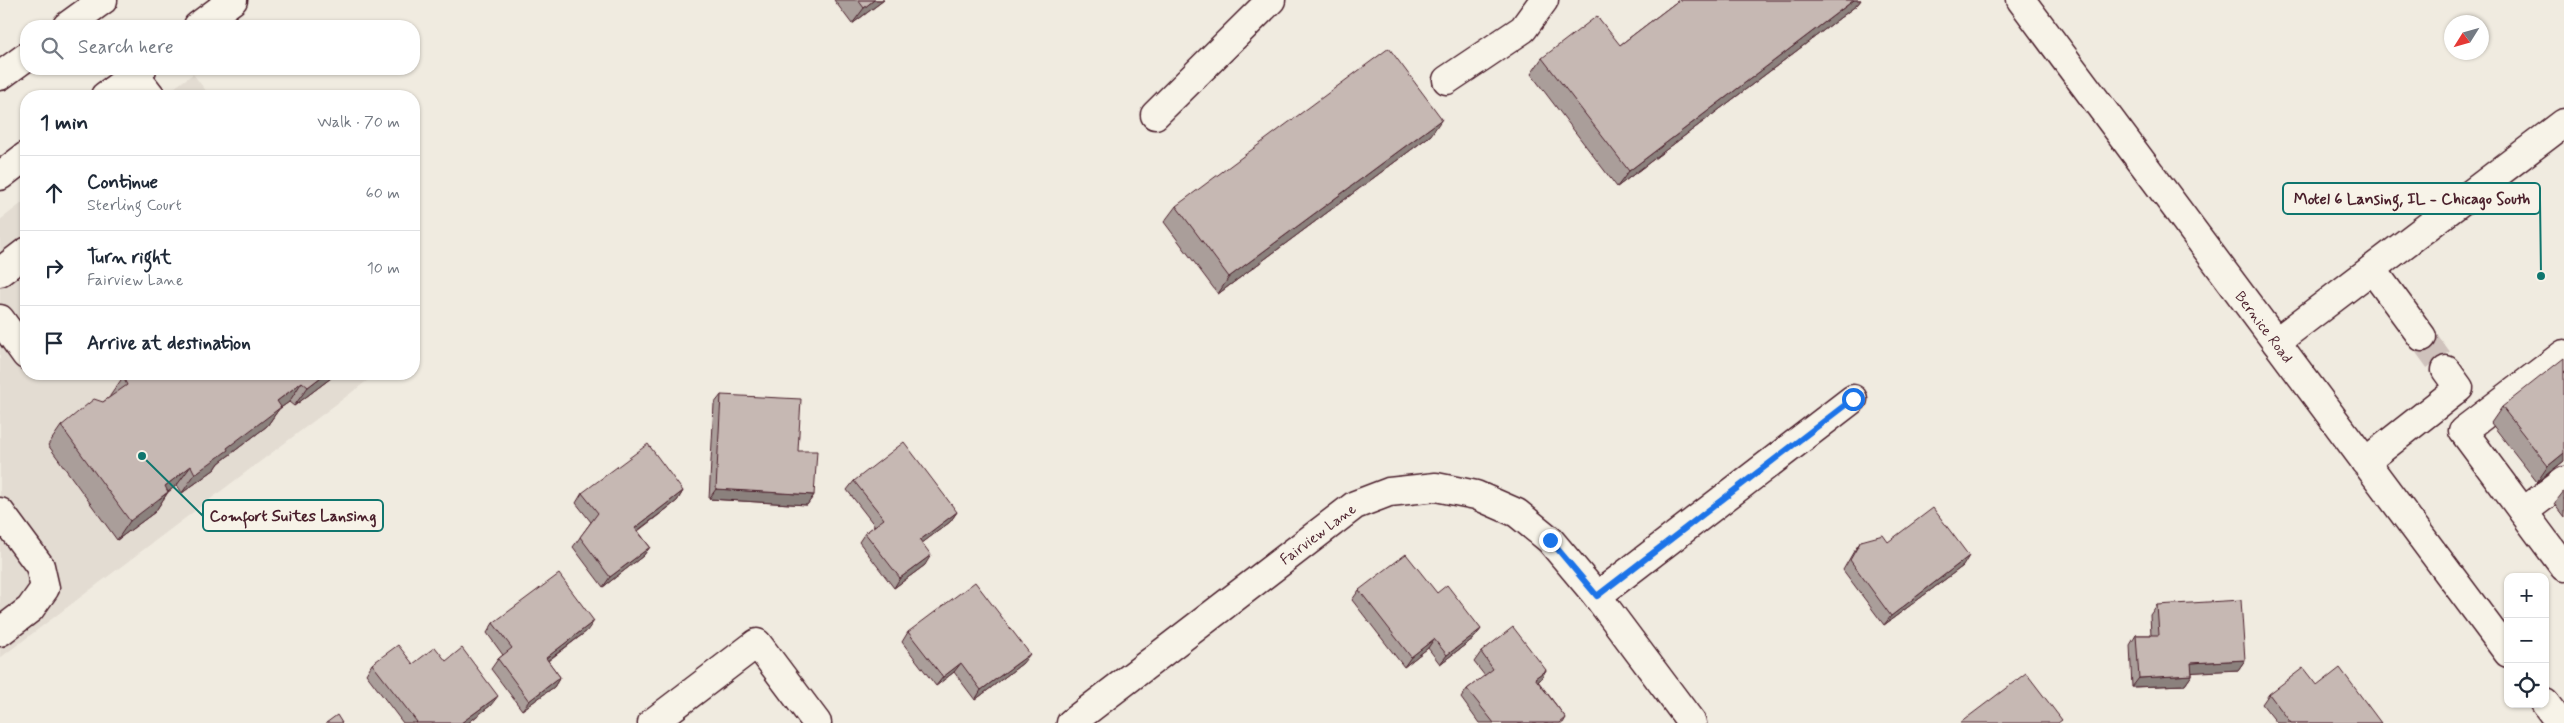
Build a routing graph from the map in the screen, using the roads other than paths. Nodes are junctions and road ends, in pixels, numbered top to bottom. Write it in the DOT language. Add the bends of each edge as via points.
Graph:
graph roads {
  1 [pos="103,0"];
  2 [pos="233,0"];
  3 [pos="1271,0"];
  4 [pos="1544,0"];
  5 [pos="2021,0"];
  6 [pos="75,20"];
  7 [pos="206,20"];
  8 [pos="20,61"];
  9 [pos="134,75"];
  10 [pos="140,75"];
  11 [pos="0,76"];
  12 [pos="1447,80"];
  13 [pos="113,90"];
  14 [pos="148,90"];
  15 [pos="1155,114"];
  16 [pos="2564,123"];
  17 [pos="20,161"];
  18 [pos="0,176"];
  19 [pos="20,257"];
  20 [pos="2372,269"];
  21 [pos="0,272"];
  22 [pos="0,319"];
  23 [pos="2422,337"];
  24 [pos="2276,342"];
  25 [pos="20,347"];
  26 [pos="2564,354"];
  27 [pos="2446,370"];
  28 [pos="1853,399"];
  29 [pos="2365,462"];
  30 [pos="2564,481"];
  31 [pos="0,512"];
  32 [pos="2523,512"];
  33 [pos="2564,567"];
  34 [pos="1597,596"];
  35 [pos="0,632"];
  36 [pos="2504,648"];
  37 [pos="2548,708"];
  38 [pos="652,723"];
  39 [pos="817,723"];
  40 [pos="1072,723"];
  41 [pos="1692,723"];
  42 [pos="2560,723"];
  1 -- 6 [label="street"];
  2 -- 7 [label="street"];
  3 -- 15 [label="street"];
  4 -- 12 [label="street" via="1523,29"];
  5 -- 24 [label="street, Bernice Road"];
  8 -- 11 [label="street"];
  9 -- 13 [label="street"];
  10 -- 14 [label="street"];
  16 -- 20 [label="street"];
  17 -- 18 [label="street"];
  19 -- 21 [label="street"];
  20 -- 23 [label="street"];
  20 -- 24 [label="street"];
  22 -- 25 [label="street"];
  24 -- 29 [label="street, Bernice Road"];
  26 -- 32 [label="street" via="2463,431"];
  27 -- 29 [label="street" via="2459,388"];
  28 -- 34 [label="street"];
  29 -- 36 [label="street, Bernice Road"];
  30 -- 32 [label="street"];
  31 -- 35 [label="street" via="40,566 45,588 30,609"];
  32 -- 33 [label="street"];
  34 -- 40 [label="street, Fairview Lane" via="1550,540 1516,513 1476,495 1436,487 1389,492 1355,505"];
  34 -- 41 [label="street, Fairview Lane"];
  37 -- 42 [label="street"];
  38 -- 39 [label="street" via="757,643"];
}
